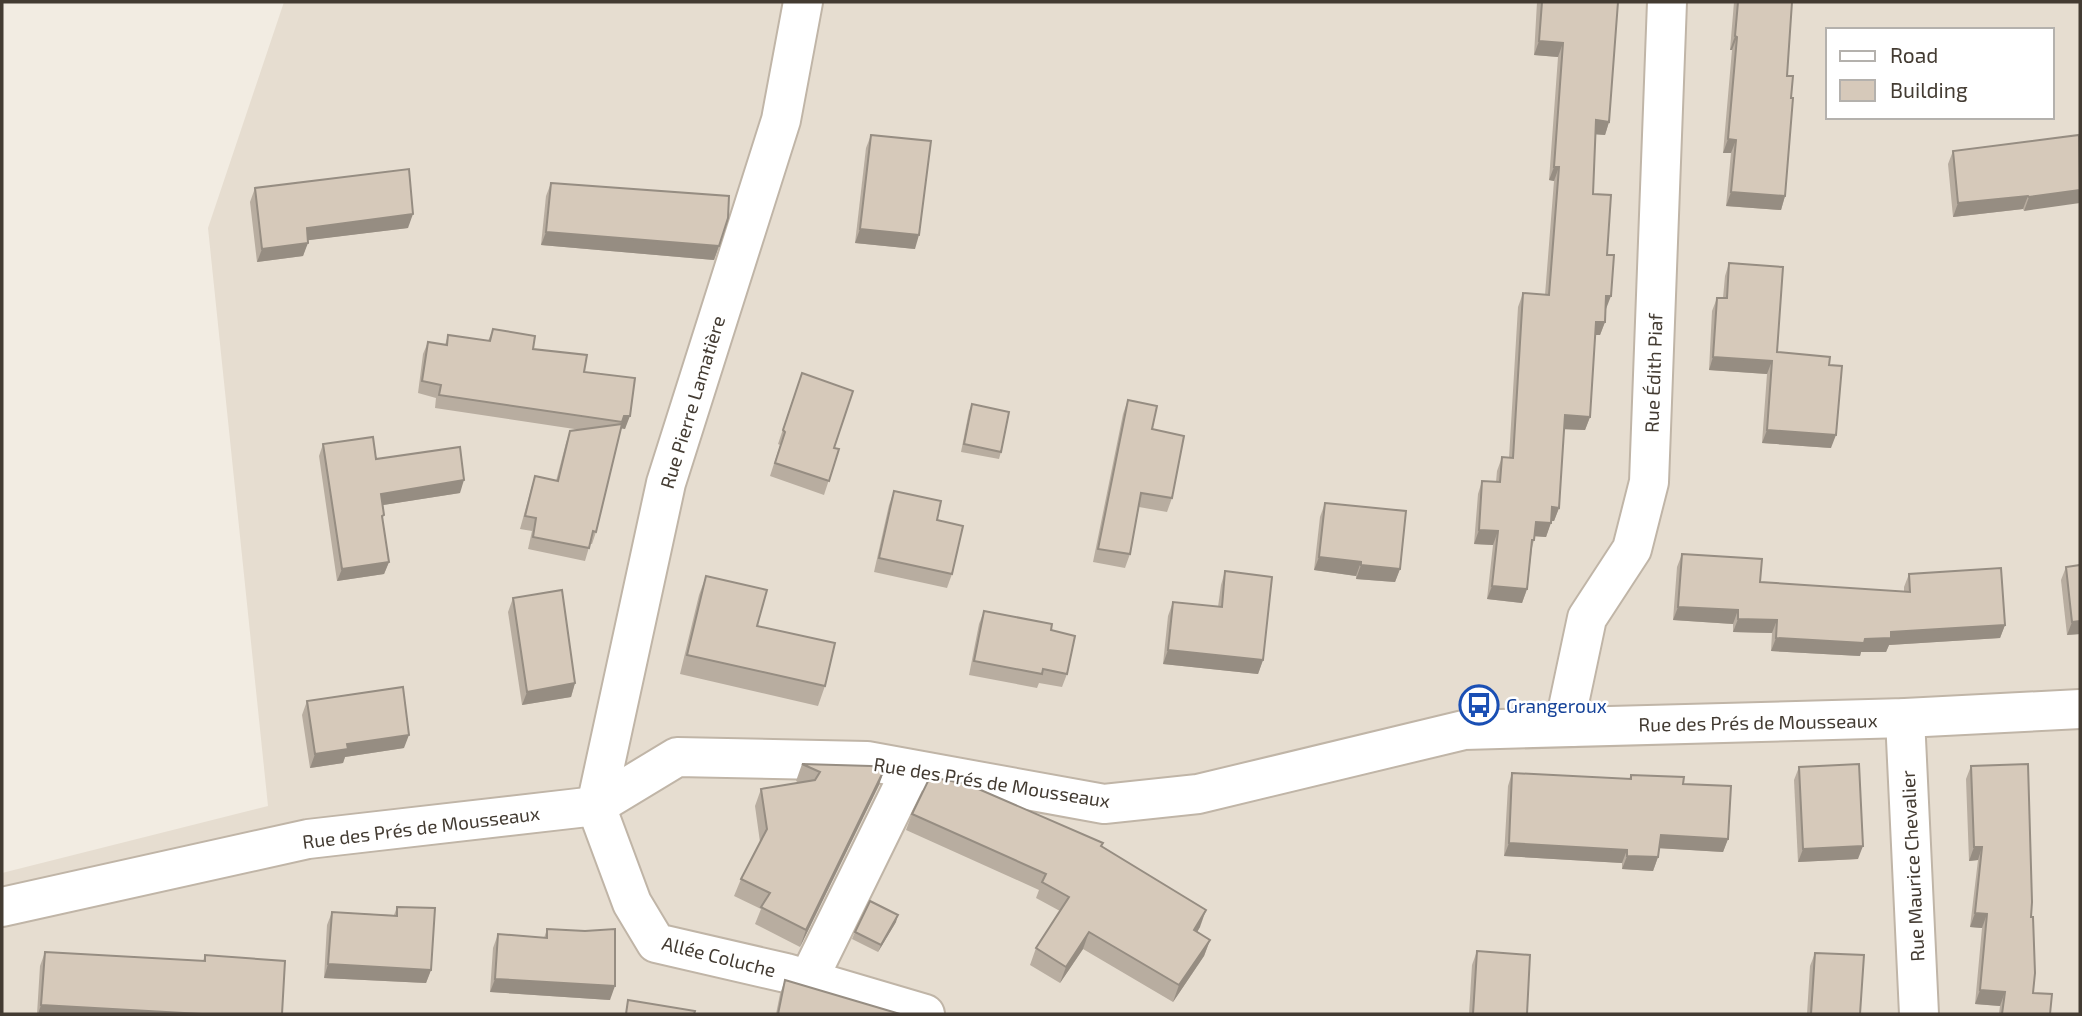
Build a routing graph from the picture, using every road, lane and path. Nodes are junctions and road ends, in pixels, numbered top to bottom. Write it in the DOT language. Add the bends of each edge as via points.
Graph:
graph roads {
  1 [pos="803,2"];
  2 [pos="1667,2"];
  3 [pos="2080,709"];
  4 [pos="1905,718"];
  5 [pos="1572,727"];
  6 [pos="911,770"];
  7 [pos="596,806"];
  8 [pos="2,907"];
  9 [pos="808,979"];
  10 [pos="925,1014"];
  11 [pos="1919,1014"];
  1 -- 7 [label="street, Rue Pierre Lamatière" via="781,120 666,483"];
  2 -- 5 [label="street, Rue Édith Piaf" via="1649,482 1632,549 1587,618 1569,703"];
  3 -- 4 [label="street, Rue des Prés de Mousseaux"];
  4 -- 5 [label="street, Rue des Prés de Mousseaux"];
  4 -- 11 [label="street, Rue Maurice Chevalier"];
  5 -- 6 [label="street, Rue des Prés de Mousseaux" via="1464,730 1198,794 1104,804"];
  6 -- 7 [label="street, Rue des Prés de Mousseaux" via="867,761 677,757"];
  6 -- 9 [label="street"];
  7 -- 8 [label="street, Rue des Prés de Mousseaux" via="308,839"];
  7 -- 9 [label="street, Allée Coluche" via="632,903 656,943"];
  9 -- 10 [label="street, Allée Coluche"];
}
